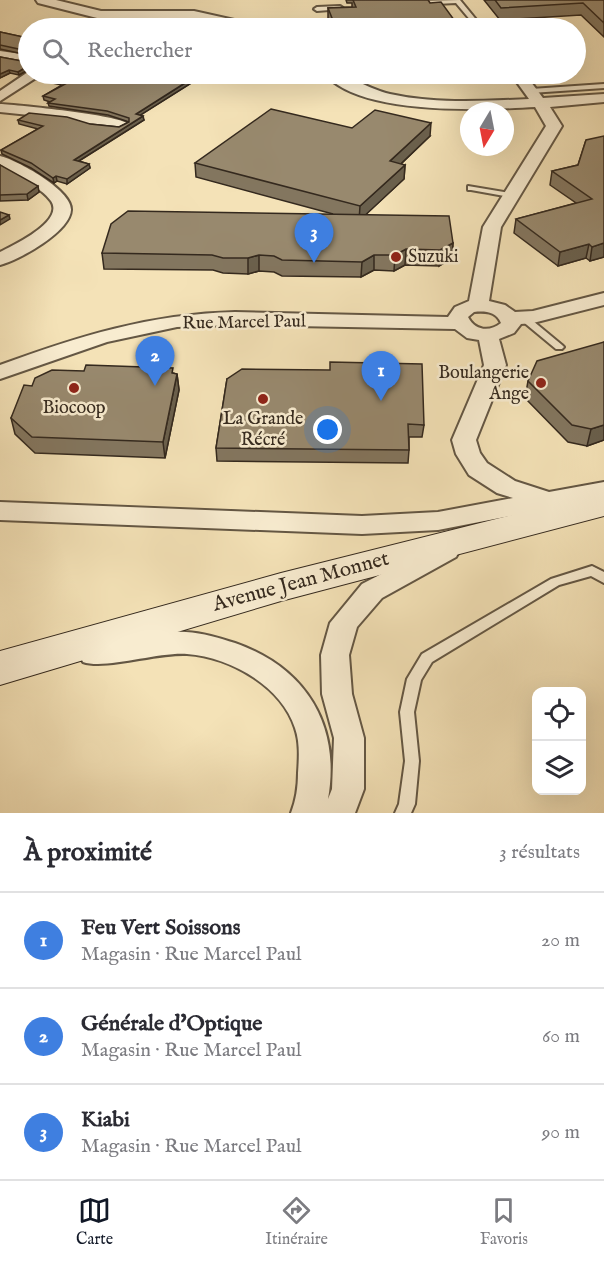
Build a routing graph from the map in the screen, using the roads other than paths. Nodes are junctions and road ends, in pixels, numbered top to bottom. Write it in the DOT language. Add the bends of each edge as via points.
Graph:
graph roads {
  1 [pos="42,0"];
  2 [pos="457,0"];
  3 [pos="411,3"];
  4 [pos="353,7"];
  5 [pos="317,9"];
  6 [pos="207,18"];
  7 [pos="472,18"];
  8 [pos="0,55"];
  9 [pos="18,58"];
  10 [pos="20,84"];
  11 [pos="348,84"];
  12 [pos="527,87"];
  13 [pos="604,87"];
  14 [pos="0,97"];
  15 [pos="604,98"];
  16 [pos="0,108"];
  17 [pos="120,124"];
  18 [pos="0,161"];
  19 [pos="471,188"];
  20 [pos="510,195"];
  21 [pos="0,259"];
  22 [pos="604,299"];
  23 [pos="478,306"];
  24 [pos="517,318"];
  25 [pos="459,323"];
  26 [pos="488,335"];
  27 [pos="559,347"];
  28 [pos="0,372"];
  29 [pos="604,490"];
  30 [pos="551,501"];
  31 [pos="604,504"];
  32 [pos="0,511"];
  33 [pos="470,537"];
  34 [pos="598,575"];
  35 [pos="0,670"];
  36 [pos="307,813"];
  37 [pos="339,813"];
  38 [pos="403,813"];
  1 -- 6 [label="street" via="101,15"];
  2 -- 3 [label="lane"];
  2 -- 7 [label="lane"];
  4 -- 5 [label="lane"];
  8 -- 9 [label="street"];
  10 -- 14 [label="street"];
  11 -- 12 [label="street" via="411,101 472,106"];
  12 -- 13 [label="lane"];
  12 -- 15 [label="street"];
  12 -- 20 [label="street" via="554,126"];
  16 -- 17 [label="street"];
  18 -- 21 [label="street" via="53,193 63,210 56,225"];
  19 -- 20 [label="lane"];
  20 -- 23 [label="street" via="492,227"];
  22 -- 24 [label="street"];
  23 -- 24 [label="street"];
  23 -- 25 [label="street" via="462,311"];
  24 -- 26 [label="street" via="504,332"];
  24 -- 27 [label="lane"];
  25 -- 26 [label="street" via="471,332"];
  25 -- 28 [label="street, Rue Marcel Paul" via="202,320 126,331"];
  26 -- 30 [label="street" via="495,365 464,440 468,454 478,469 506,487"];
  29 -- 30 [label="street"];
  30 -- 32 [label="street" via="438,521 362,525"];
  31 -- 33 [label="main road, Avenue Jean Monnet"];
  33 -- 35 [label="main road, Avenue Jean Monnet" via="281,586"];
  33 -- 37 [label="street" via="372,591 344,623 335,655 337,694 349,738 348,789"];
  34 -- 38 [label="lane" via="555,582 427,658 414,679 407,712 412,761"];
  35 -- 36 [label="street" via="120,648 188,643 245,657 279,680 303,711 314,736 317,767"];
}
